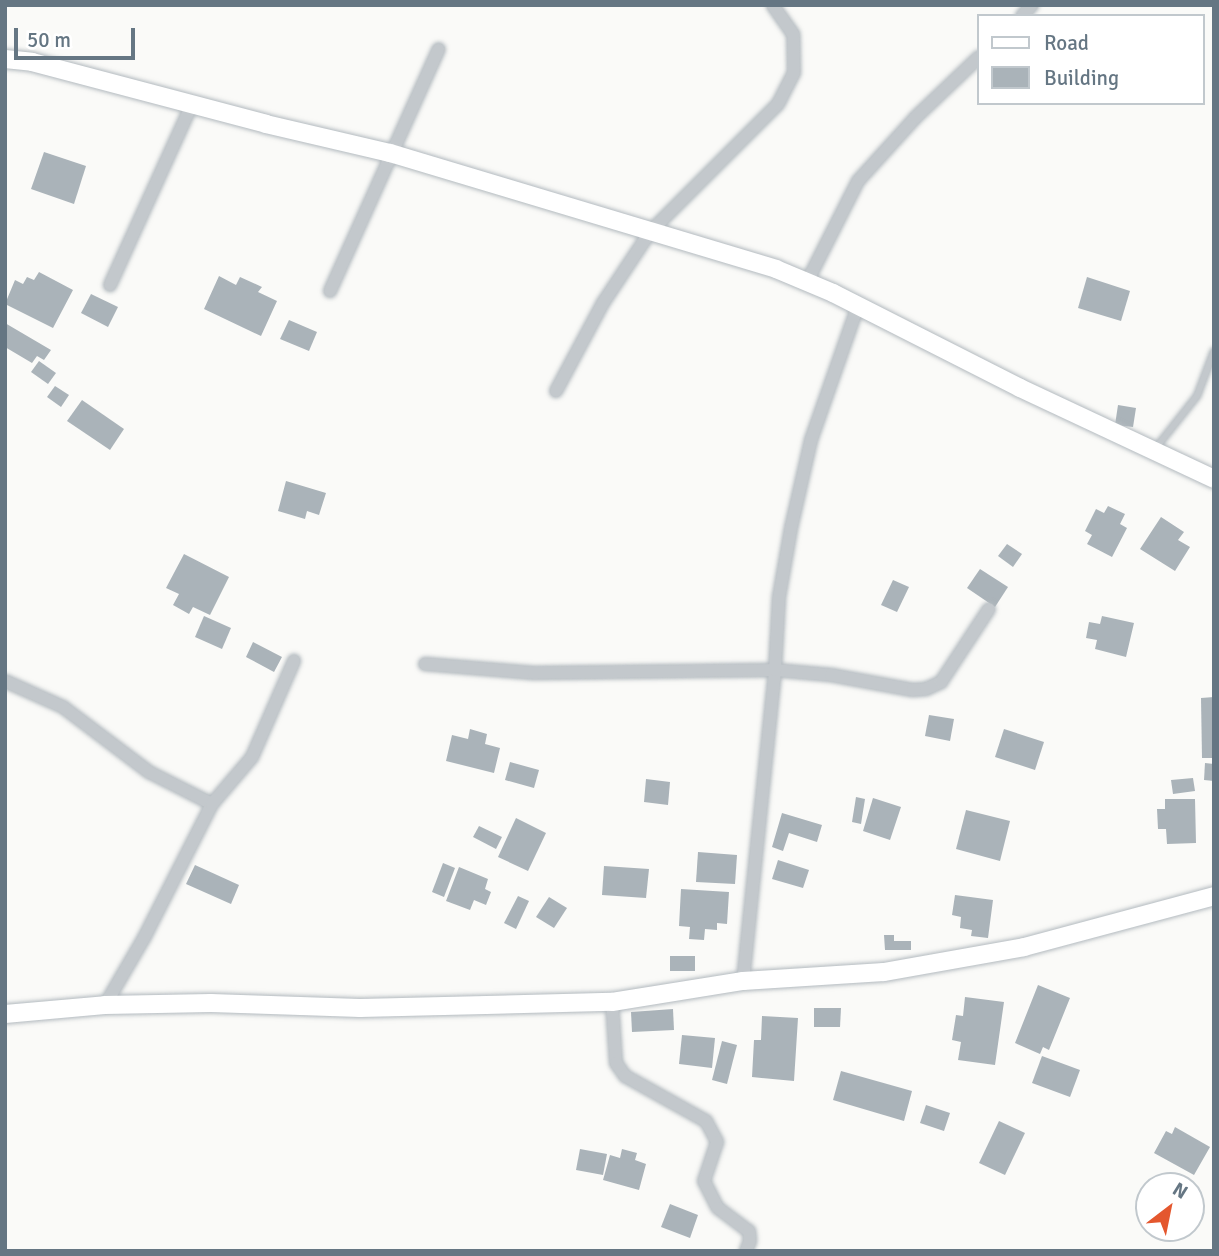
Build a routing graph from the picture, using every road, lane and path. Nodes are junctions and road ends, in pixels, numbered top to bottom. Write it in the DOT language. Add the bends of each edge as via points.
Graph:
graph roads {
  1 [pos="773,5"];
  2 [pos="439,49"];
  3 [pos="978,58"];
  4 [pos="5,59"];
  5 [pos="192,104"];
  6 [pos="390,153"];
  7 [pos="650,232"];
  8 [pos="807,282"];
  9 [pos="110,285"];
  10 [pos="330,291"];
  11 [pos="859,306"];
  12 [pos="1214,351"];
  13 [pos="556,391"];
  14 [pos="1154,451"];
  15 [pos="1214,479"];
  16 [pos="989,610"];
  17 [pos="294,661"];
  18 [pos="425,664"];
  19 [pos="775,670"];
  20 [pos="5,681"];
  21 [pos="212,804"];
  22 [pos="1214,897"];
  23 [pos="743,981"];
  24 [pos="611,1002"];
  25 [pos="105,1005"];
  26 [pos="5,1014"];
  27 [pos="746,1251"];
  1 -- 7 [label="street" via="793,34 794,73 778,104"];
  2 -- 6 [label="street"];
  3 -- 8 [label="street" via="858,181"];
  4 -- 5 [label="street"];
  5 -- 6 [label="street"];
  5 -- 9 [label="street"];
  6 -- 7 [label="street"];
  6 -- 10 [label="street"];
  7 -- 8 [label="street"];
  7 -- 13 [label="street" via="603,303"];
  8 -- 11 [label="street"];
  11 -- 14 [label="street"];
  11 -- 19 [label="street" via="811,440 779,597"];
  12 -- 14 [label="lane" via="1197,396"];
  14 -- 15 [label="street"];
  16 -- 19 [label="street" via="941,682 926,689"];
  17 -- 21 [label="street" via="252,757"];
  18 -- 19 [label="street" via="534,673"];
  19 -- 23 [label="street"];
  20 -- 21 [label="street" via="63,707 149,772"];
  21 -- 25 [label="street"];
  22 -- 23 [label="street" via="1024,947 884,972"];
  23 -- 24 [label="street"];
  24 -- 25 [label="street" via="360,1008"];
  24 -- 27 [label="street" via="616,1063 625,1076 706,1121 717,1142 704,1181 718,1208 749,1231"];
  25 -- 26 [label="street"];
}
